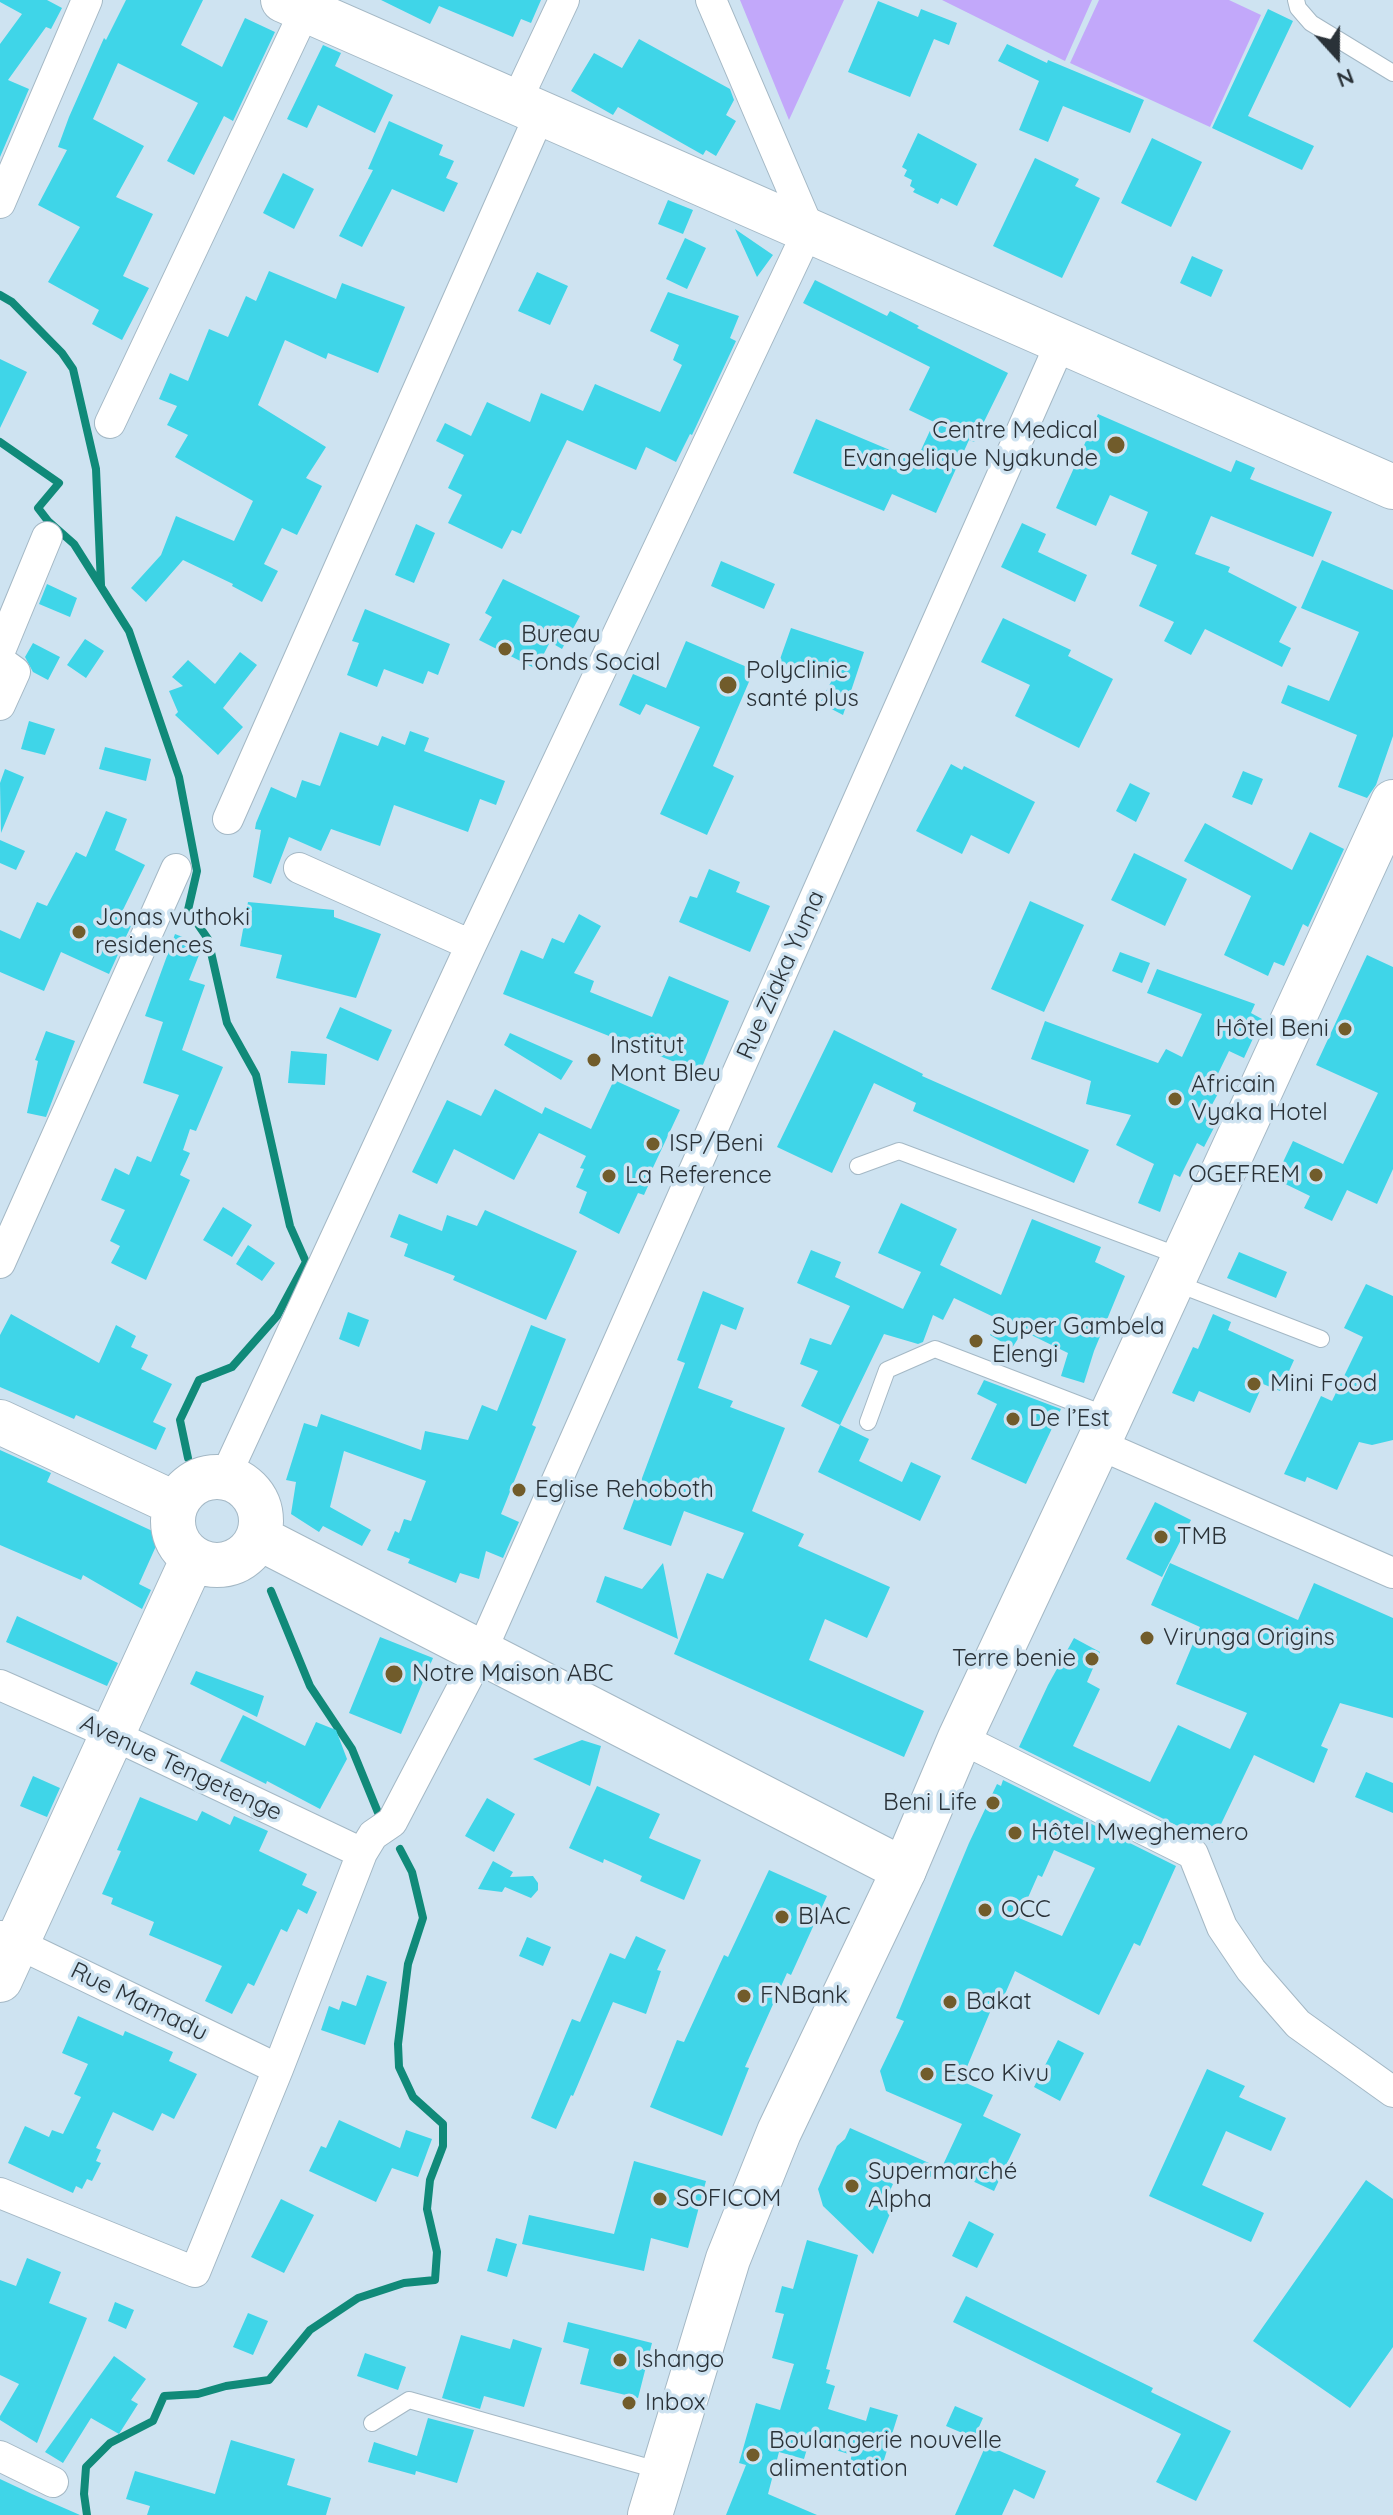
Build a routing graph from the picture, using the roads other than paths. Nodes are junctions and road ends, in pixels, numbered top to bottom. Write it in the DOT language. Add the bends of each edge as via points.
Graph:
graph roads {
  1 [pos="87,0"];
  2 [pos="564,0"];
  3 [pos="711,0"];
  4 [pos="1296,0"];
  5 [pos="300,4"];
  6 [pos="1393,73"];
  7 [pos="528,108"];
  8 [pos="0,203"];
  9 [pos="809,229"];
  10 [pos="1061,342"];
  11 [pos="110,423"];
  12 [pos="1393,487"];
  13 [pos="47,537"];
  14 [pos="0,651"];
  15 [pos="0,661"];
  16 [pos="0,705"];
  17 [pos="1393,802"];
  18 [pos="228,819"];
  19 [pos="299,868"];
  20 [pos="176,869"];
  21 [pos="471,945"];
  22 [pos="858,1166"];
  23 [pos="0,1263"];
  24 [pos="1178,1270"];
  25 [pos="1321,1339"];
  26 [pos="0,1422"];
  27 [pos="868,1422"];
  28 [pos="1105,1430"];
  29 [pos="225,1477"];
  30 [pos="176,1504"];
  31 [pos="259,1538"];
  32 [pos="193,1558"];
  33 [pos="1393,1573"];
  34 [pos="481,1652"];
  35 [pos="0,1685"];
  36 [pos="111,1734"];
  37 [pos="960,1738"];
  38 [pos="376,1837"];
  39 [pos="904,1870"];
  40 [pos="6,1953"];
  41 [pos="278,2069"];
  42 [pos="1393,2092"];
  43 [pos="0,2193"];
  44 [pos="372,2423"];
  45 [pos="0,2456"];
  46 [pos="663,2471"];
  47 [pos="53,2482"];
  48 [pos="650,2515"];
  1 -- 8 [label="street"];
  2 -- 7 [label="street"];
  3 -- 9 [label="street"];
  4 -- 6 [label="lane" via="1311,23"];
  5 -- 7 [label="main road"];
  5 -- 11 [label="street"];
  7 -- 9 [label="main road"];
  7 -- 18 [label="street"];
  9 -- 10 [label="main road"];
  9 -- 21 [label="street"];
  10 -- 12 [label="main road"];
  10 -- 34 [label="street, Rue Ziaka Yuma"];
  13 -- 14 [label="street"];
  15 -- 16 [label="street" via="15,672"];
  17 -- 24 [label="main road"];
  19 -- 21 [label="street"];
  20 -- 23 [label="street"];
  21 -- 29 [label="street"];
  22 -- 24 [label="lane" via="899,1151"];
  24 -- 25 [label="lane"];
  24 -- 28 [label="main road"];
  26 -- 30 [label="main road"];
  27 -- 28 [label="lane" via="887,1370 935,1349"];
  28 -- 33 [label="street"];
  28 -- 37 [label="main road"];
  29 -- 30 [label="main road" via="196,1482"];
  29 -- 31 [label="main road" via="243,1484 257,1499 262,1518"];
  30 -- 32 [label="main road" via="175,1534"];
  31 -- 32 [label="main road" via="231,1563 211,1565"];
  31 -- 34 [label="main road"];
  32 -- 36 [label="main road"];
  34 -- 38 [label="street, Rue Ziaka Yuma"];
  34 -- 39 [label="main road"];
  35 -- 36 [label="street, Avenue Tengetenge"];
  36 -- 38 [label="street, Avenue Tengetenge"];
  36 -- 40 [label="main road"];
  37 -- 39 [label="main road"];
  37 -- 42 [label="street" via="1193,1854 1222,1927 1251,1970 1298,2024"];
  38 -- 41 [label="street, Rue Ziaka Yuma"];
  39 -- 46 [label="main road" via="779,2132 728,2259"];
  40 -- 41 [label="street, Rue Mamadu"];
  41 -- 43 [label="street, Rue Ziaka Yuma" via="195,2272"];
  44 -- 46 [label="lane" via="409,2400"];
  45 -- 47 [label="street"];
  46 -- 48 [label="main road"];
}
